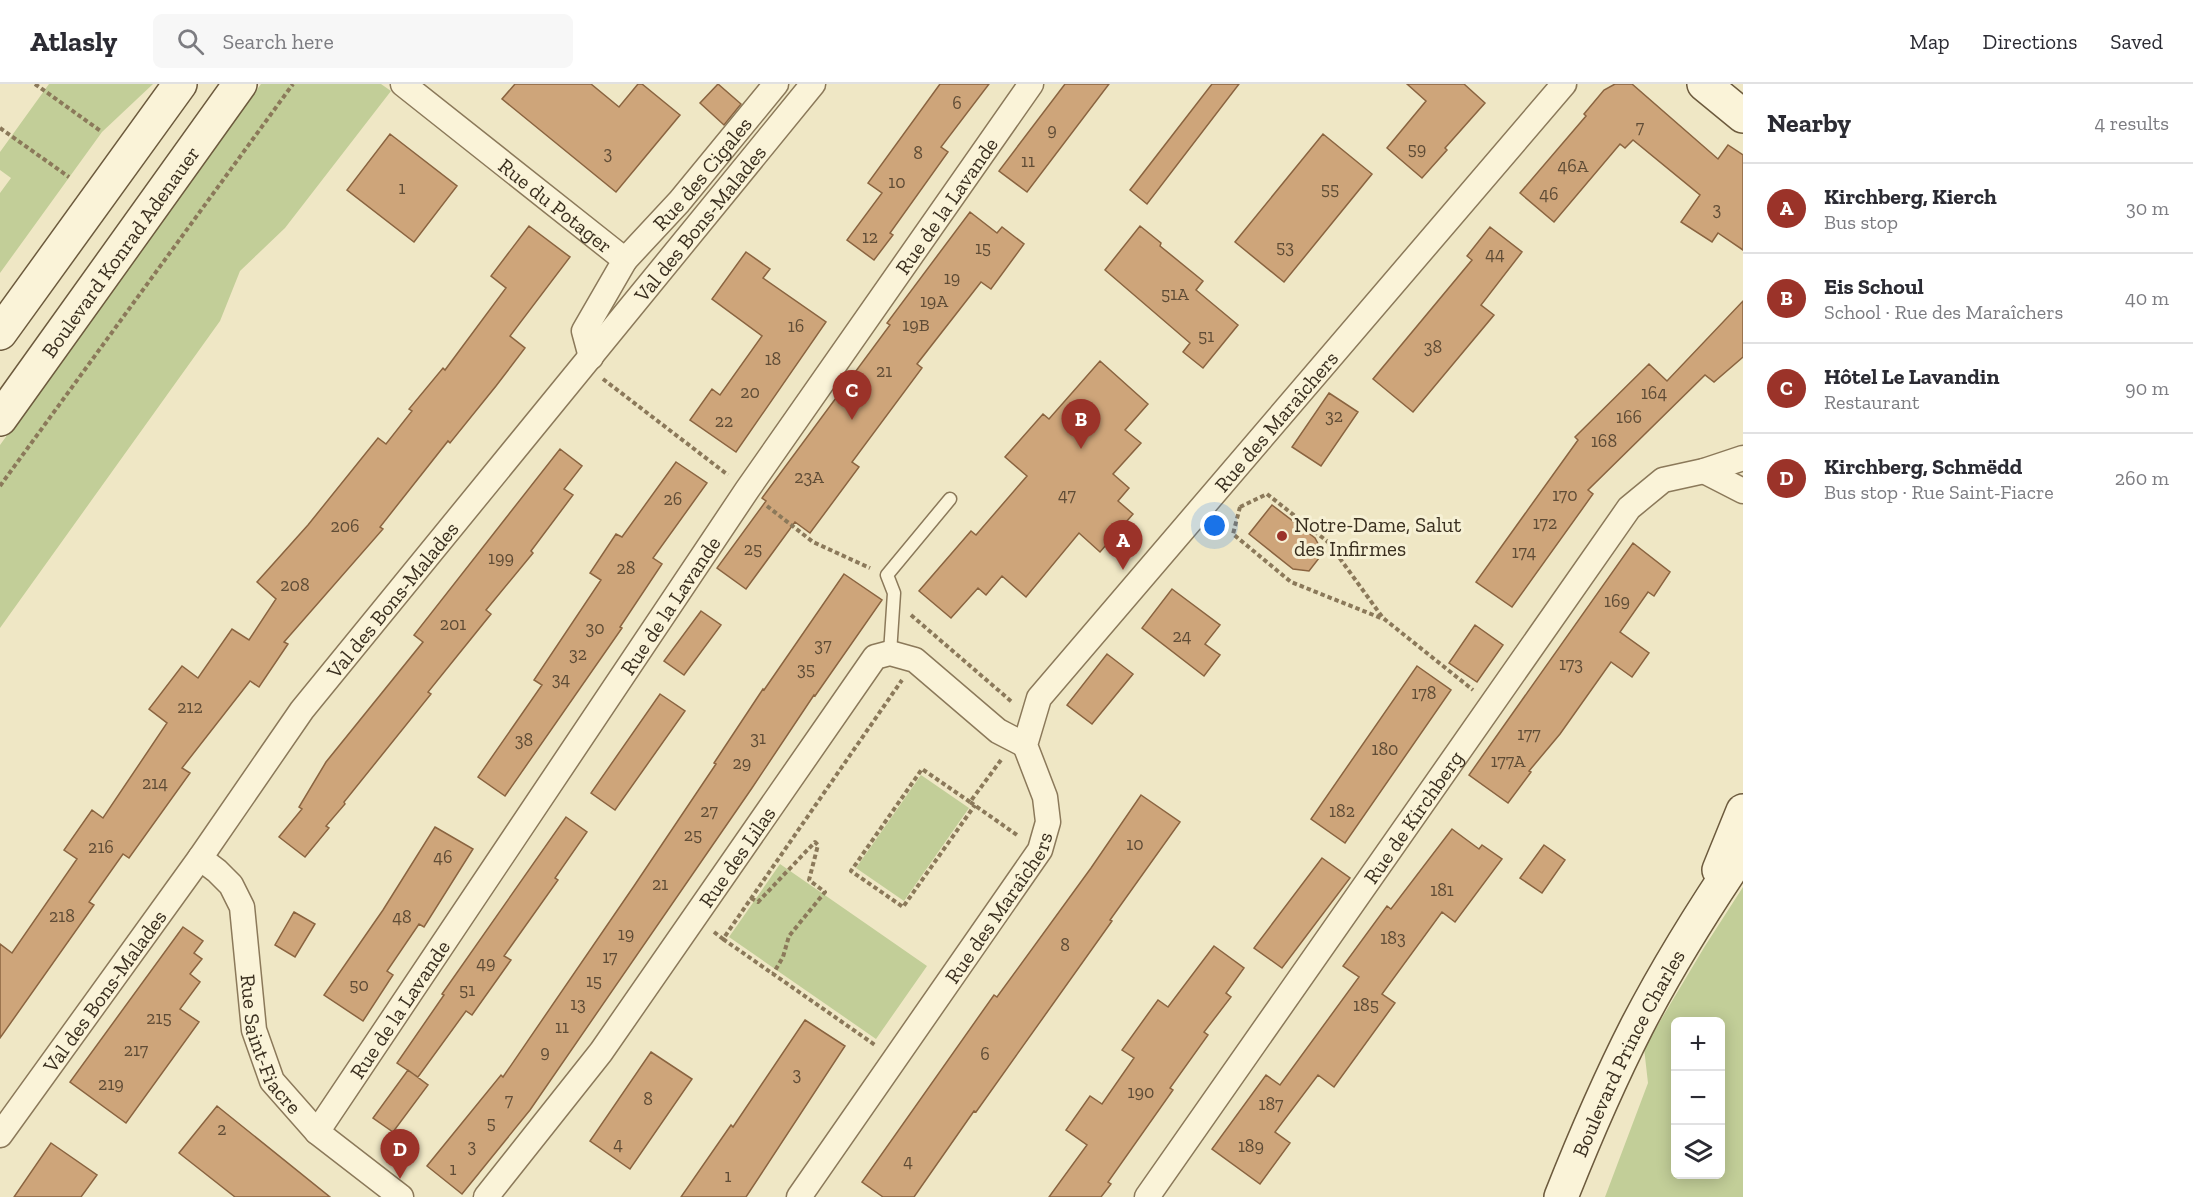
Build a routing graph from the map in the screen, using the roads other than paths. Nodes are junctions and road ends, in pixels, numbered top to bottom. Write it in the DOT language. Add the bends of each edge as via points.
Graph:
graph roads {
  1 [pos="180,84"];
  2 [pos="240,84"];
  3 [pos="403,84"];
  4 [pos="776,84"];
  5 [pos="813,84"];
  6 [pos="1031,84"];
  7 [pos="1564,84"];
  8 [pos="1704,84"];
  9 [pos="1743,116"];
  10 [pos="625,260"];
  11 [pos="0,333"];
  12 [pos="595,366"];
  13 [pos="0,419"];
  14 [pos="1743,458"];
  15 [pos="1704,471"];
  16 [pos="1743,491"];
  17 [pos="950,499"];
  18 [pos="890,653"];
  19 [pos="1021,743"];
  20 [pos="1743,811"];
  21 [pos="1743,851"];
  22 [pos="200,858"];
  23 [pos="1703,911"];
  24 [pos="317,1132"];
  25 [pos="0,1135"];
  26 [pos="401,1197"];
  27 [pos="486,1197"];
  28 [pos="799,1197"];
  29 [pos="1147,1197"];
  30 [pos="1561,1197"];
  1 -- 11 [label="main road"];
  2 -- 13 [label="main road, Boulevard Konrad Adenauer"];
  3 -- 10 [label="street, Rue du Potager"];
  4 -- 10 [label="street, Rue des Cigales" via="679,202"];
  5 -- 12 [label="street, Val des Bons-Malades"];
  6 -- 24 [label="street, Rue de la Lavande" via="747,490"];
  7 -- 19 [label="street, Rue des Maraîchers" via="1039,698"];
  8 -- 9 [label="main road"];
  10 -- 12 [label="street, Rue du Potager" via="584,331"];
  12 -- 22 [label="street, Val des Bons-Malades" via="302,710"];
  14 -- 15 [label="street, Rue de Kirchberg"];
  15 -- 16 [label="street"];
  15 -- 29 [label="street, Rue de Kirchberg" via="1663,480 1629,508"];
  17 -- 18 [label="lane" via="887,575 894,593"];
  18 -- 19 [label="street" via="915,660 998,731"];
  18 -- 27 [label="street, Rue des Lilas" via="875,657 864,670 601,1052"];
  19 -- 28 [label="street, Rue des Maraîchers" via="1045,797 1048,822 1040,850"];
  20 -- 23 [label="main road, Boulevard Prince Charles"];
  21 -- 23 [label="main road, Boulevard Prince Charles"];
  22 -- 24 [label="street, Rue Saint-Fiacre" via="231,885 242,907 254,1030 272,1081"];
  22 -- 25 [label="street, Val des Bons-Malades"];
  23 -- 30 [label="main road, Boulevard Prince Charles" via="1637,1026"];
  24 -- 26 [label="street, Rue Saint-Fiacre"];
}
